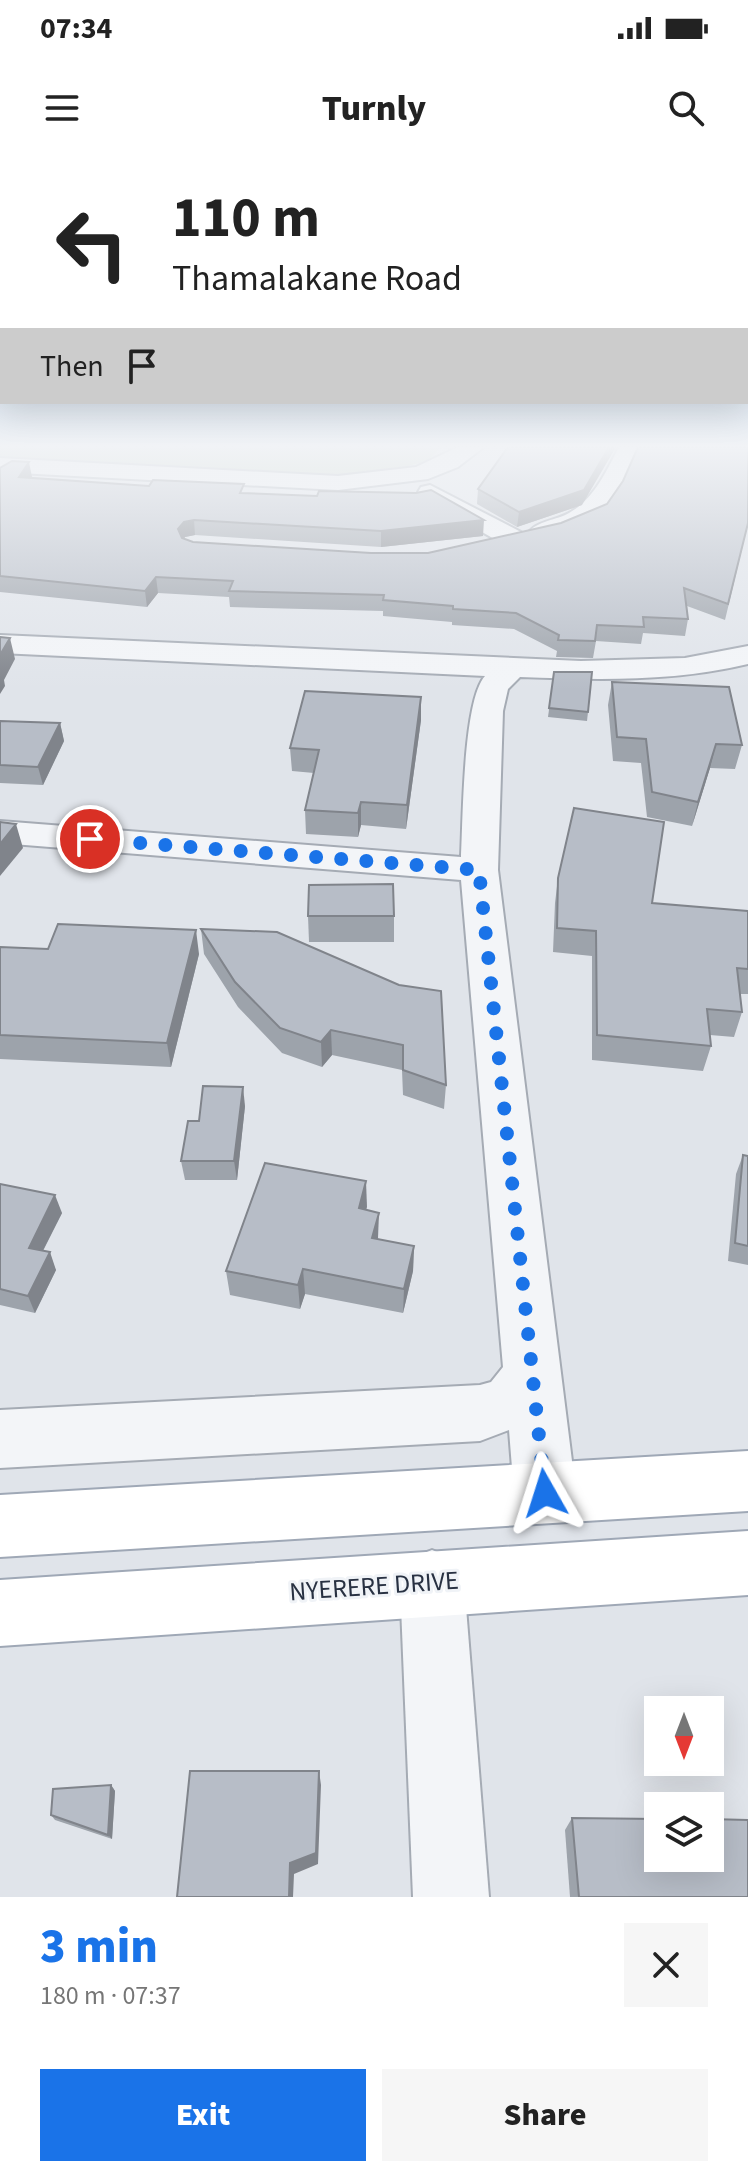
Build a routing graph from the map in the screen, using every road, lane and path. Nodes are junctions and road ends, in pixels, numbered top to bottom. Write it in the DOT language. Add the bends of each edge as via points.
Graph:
graph roads {
  1 [pos="495,528"];
  2 [pos="552,528"];
  3 [pos="512,538"];
  4 [pos="474,549"];
  5 [pos="0,644"];
  6 [pos="748,655"];
  7 [pos="512,668"];
  8 [pos="0,832"];
  9 [pos="479,870"];
  10 [pos="533,1375"];
  11 [pos="0,1439"];
  12 [pos="748,1481"];
  13 [pos="545,1493"];
  14 [pos="0,1526"];
  15 [pos="748,1563"];
  16 [pos="432,1582"];
  17 [pos="0,1613"];
  18 [pos="451,1897"];
  1 -- 3 [label="street"];
  2 -- 3 [label="street"];
  3 -- 4 [label="street"];
  5 -- 7 [label="street"];
  6 -- 7 [label="street" via="724,662 604,670"];
  7 -- 9 [label="street" via="493,686 487,711"];
  8 -- 9 [label="street"];
  9 -- 10 [label="street"];
  10 -- 11 [label="street" via="510,1402 480,1413"];
  10 -- 13 [label="street"];
  12 -- 13 [label="main road"];
  13 -- 14 [label="main road"];
  15 -- 16 [label="main road, NYERERE DRIVE"];
  16 -- 17 [label="main road, NYERERE DRIVE"];
  16 -- 18 [label="street"];
}
